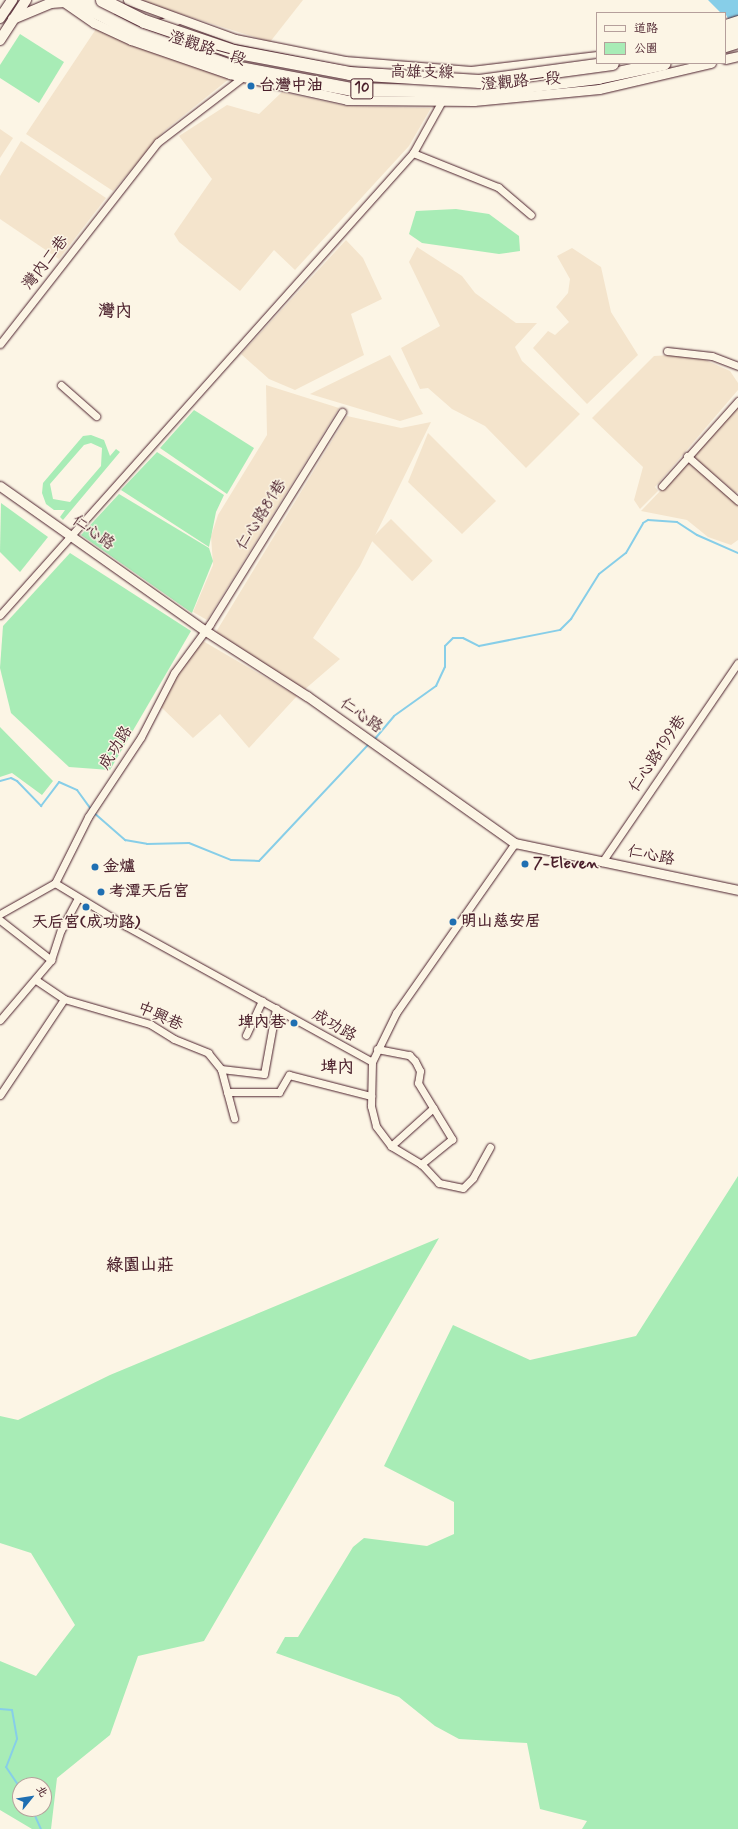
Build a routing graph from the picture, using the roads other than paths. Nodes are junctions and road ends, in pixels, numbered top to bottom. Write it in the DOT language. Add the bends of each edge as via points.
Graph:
graph roads {
  1 [pos="12,0"];
  2 [pos="26,0"];
  3 [pos="89,0"];
  4 [pos="102,0"];
  5 [pos="128,0"];
  6 [pos="66,1"];
  7 [pos="3,9"];
  8 [pos="14,19"];
  9 [pos="176,20"];
  10 [pos="738,20"];
  11 [pos="726,24"];
  12 [pos="738,29"];
  13 [pos="726,33"];
  14 [pos="0,40"];
  15 [pos="738,41"];
  16 [pos="726,45"];
  17 [pos="596,56"];
  18 [pos="738,56"];
  19 [pos="726,59"];
  20 [pos="605,64"];
  21 [pos="659,64"];
  22 [pos="707,64"];
  23 [pos="243,77"];
  24 [pos="442,101"];
  25 [pos="413,153"];
  26 [pos="531,215"];
  27 [pos="0,344"];
  28 [pos="667,351"];
  29 [pos="738,366"];
  30 [pos="61,385"];
  31 [pos="738,401"];
  32 [pos="342,412"];
  33 [pos="96,416"];
  34 [pos="687,456"];
  35 [pos="0,486"];
  36 [pos="662,486"];
  37 [pos="738,501"];
  38 [pos="71,536"];
  39 [pos="0,615"];
  40 [pos="204,630"];
  41 [pos="738,663"];
  42 [pos="515,843"];
  43 [pos="602,862"];
  44 [pos="55,883"];
  45 [pos="738,890"];
  46 [pos="78,898"];
  47 [pos="0,914"];
  48 [pos="0,920"];
  49 [pos="51,960"];
  50 [pos="36,980"];
  51 [pos="64,999"];
  52 [pos="262,1001"];
  53 [pos="276,1008"];
  54 [pos="0,1020"];
  55 [pos="246,1036"];
  56 [pos="377,1049"];
  57 [pos="372,1062"];
  58 [pos="221,1069"];
  59 [pos="227,1092"];
  60 [pos="0,1095"];
  61 [pos="371,1096"];
  62 [pos="433,1108"];
  63 [pos="234,1118"];
  64 [pos="390,1146"];
  65 [pos="490,1147"];
  66 [pos="421,1164"];
  1 -- 7 [label="main road"];
  2 -- 8 [label="main road"];
  3 -- 9 [label="main road" via="148,29"];
  4 -- 20 [label="highway, 高雄支線 / 10, bridge" via="144,21 233,51 349,73 479,81"];
  5 -- 9 [label="street, 澄觀路一段"];
  6 -- 8 [label="main road" via="51,3"];
  6 -- 21 [label="highway, 高雄支線 / 10" via="135,32 234,67 351,89 482,92 598,77"];
  6 -- 23 [label="street, 澄觀路一段" via="94,23 131,40"];
  8 -- 14 [label="main road"];
  9 -- 17 [label="street, 澄觀路一段" via="235,39 345,61 471,71"];
  10 -- 11 [label="street"];
  12 -- 13 [label="highway"];
  15 -- 16 [label="highway"];
  18 -- 19 [label="street"];
  22 -- 24 [label="street, 澄觀路一段" via="599,89"];
  23 -- 24 [label="street, 澄觀路一段" via="347,100"];
  23 -- 27 [label="street, 灣內二巷" via="158,142"];
  24 -- 25 [label="street"];
  25 -- 26 [label="street" via="498,187"];
  25 -- 38 [label="street"];
  28 -- 29 [label="street" via="712,356"];
  30 -- 33 [label="street"];
  31 -- 34 [label="street"];
  32 -- 40 [label="street, 仁心路81巷"];
  34 -- 36 [label="street"];
  34 -- 37 [label="street"];
  35 -- 38 [label="street, 仁心路"];
  38 -- 39 [label="street"];
  38 -- 40 [label="street, 仁心路"];
  40 -- 42 [label="street, 仁心路" via="376,745"];
  40 -- 44 [label="street, 成功路" via="174,673 141,737 88,817"];
  41 -- 43 [label="street, 仁心路199巷"];
  42 -- 43 [label="street, 仁心路"];
  42 -- 56 [label="street, 成功路" via="396,1013"];
  43 -- 45 [label="street, 仁心路"];
  44 -- 46 [label="street, 成功路"];
  44 -- 47 [label="street"];
  46 -- 49 [label="street" via="61,930"];
  46 -- 52 [label="street, 成功路"];
  48 -- 49 [label="street"];
  49 -- 50 [label="street"];
  50 -- 51 [label="street, 中興巷"];
  50 -- 54 [label="street"];
  51 -- 58 [label="street, 中興巷" via="150,1024 174,1039 208,1053"];
  51 -- 60 [label="street"];
  52 -- 53 [label="street, 成功路"];
  52 -- 55 [label="street"];
  53 -- 57 [label="street, 成功路"];
  53 -- 58 [label="street" via="264,1074"];
  56 -- 57 [label="street, 成功路"];
  56 -- 62 [label="street" via="409,1055 415,1061 420,1071 418,1083"];
  57 -- 61 [label="street"];
  58 -- 59 [label="street, 中興巷"];
  59 -- 61 [label="street" via="279,1092 289,1075"];
  59 -- 63 [label="street, 中興巷"];
  61 -- 64 [label="street" via="376,1126"];
  62 -- 64 [label="street"];
  62 -- 66 [label="street" via="452,1139"];
  64 -- 66 [label="street"];
  65 -- 66 [label="street" via="473,1178 463,1188 439,1183"];
}
